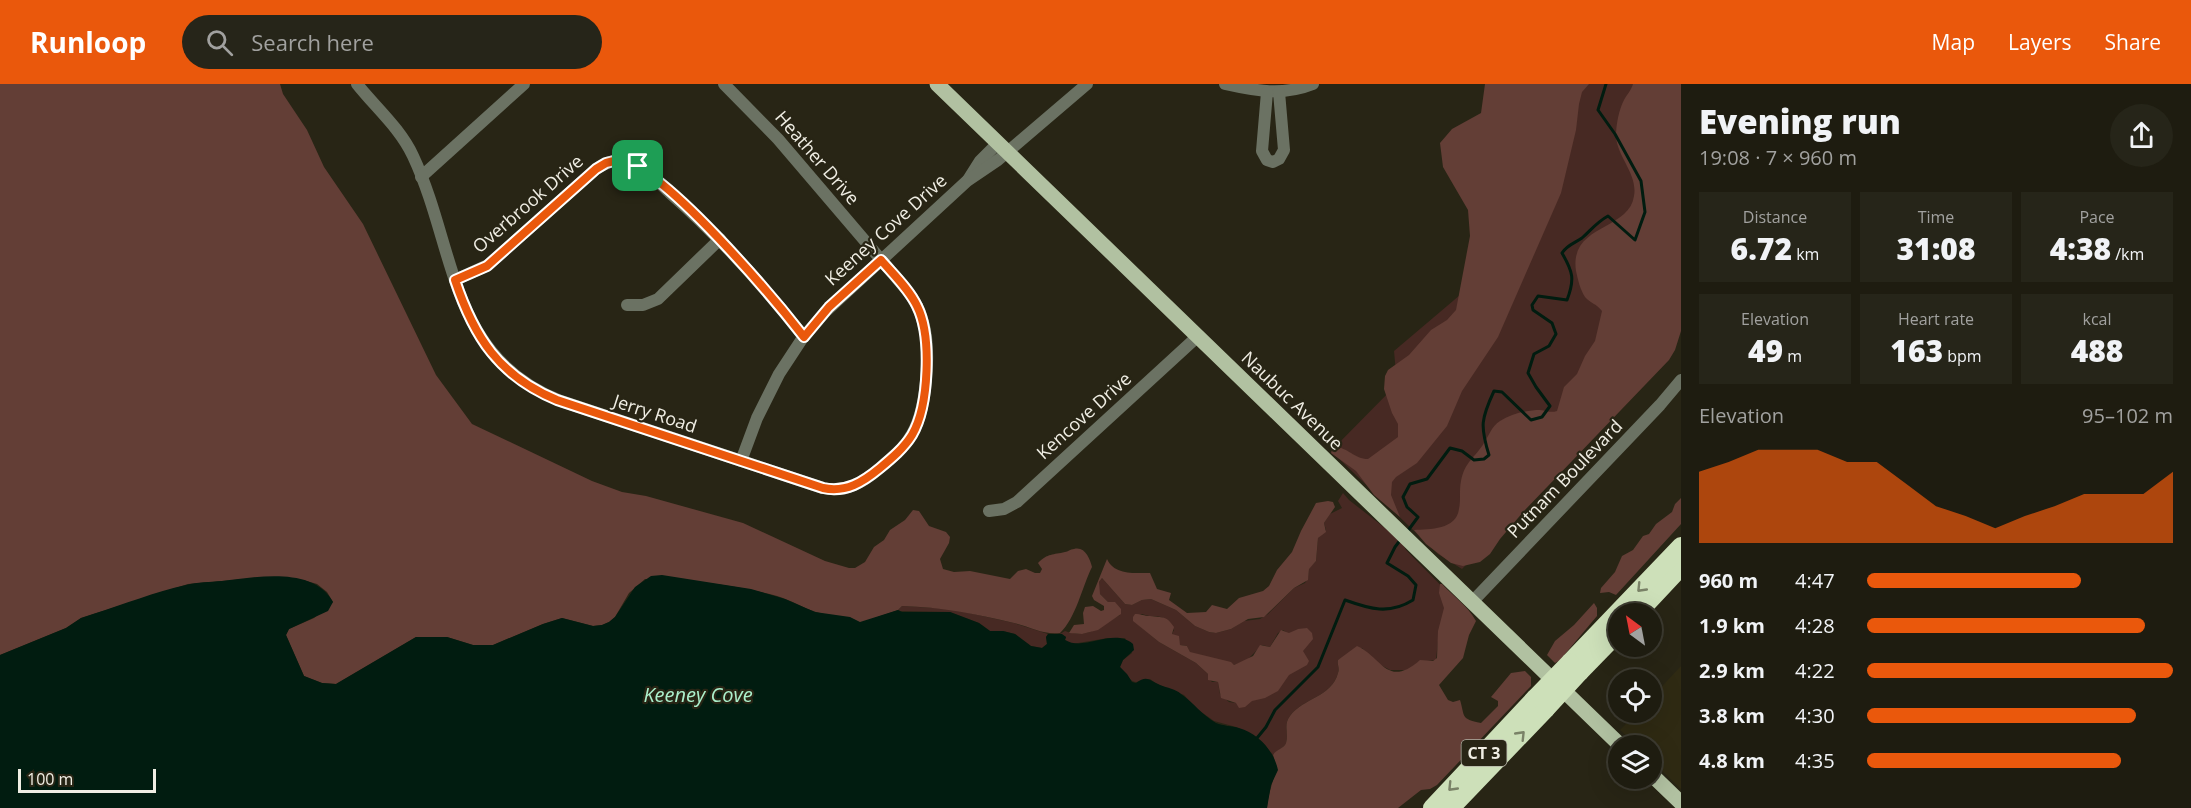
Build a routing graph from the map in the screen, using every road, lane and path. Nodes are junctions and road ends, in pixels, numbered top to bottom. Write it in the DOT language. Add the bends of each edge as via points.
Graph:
graph roads {
  1 [pos="357,84"];
  2 [pos="524,84"];
  3 [pos="724,84"];
  4 [pos="937,84"];
  5 [pos="1087,84"];
  6 [pos="1225,84"];
  7 [pos="1313,84"];
  8 [pos="1273,92"];
  9 [pos="1003,148"];
  10 [pos="421,177"];
  11 [pos="720,239"];
  12 [pos="881,260"];
  13 [pos="455,280"];
  14 [pos="627,305"];
  15 [pos="804,337"];
  16 [pos="1197,337"];
  17 [pos="1681,380"];
  18 [pos="741,461"];
  19 [pos="989,512"];
  20 [pos="1681,546"];
  21 [pos="1681,567"];
  22 [pos="1681,577"];
  23 [pos="1658,592"];
  24 [pos="1473,601"];
  25 [pos="1648,603"];
  26 [pos="1608,641"];
  27 [pos="1575,667"];
  28 [pos="1541,703"];
  29 [pos="1610,735"];
  30 [pos="1662,785"];
  31 [pos="1681,803"];
  32 [pos="1432,808"];
  33 [pos="1451,808"];
  1 -- 10 [label="street, Jerry Road" via="403,138"];
  2 -- 10 [label="street"];
  3 -- 12 [label="street, Heather Drive" via="782,144"];
  4 -- 9 [label="main road, Naubuc Avenue"];
  5 -- 9 [label="street, Keeney Cove Drive"];
  6 -- 8 [label="street"];
  7 -- 8 [label="street"];
  8 -- 8 [label="street" via="1262,151 1267,160 1274,162 1284,150"];
  9 -- 12 [label="street, Keeney Cove Drive" via="980,161 968,181"];
  9 -- 16 [label="main road, Naubuc Avenue"];
  10 -- 13 [label="street, Jerry Road"];
  11 -- 13 [label="street, Overbrook Drive" via="642,168 613,161 596,169 487,266"];
  11 -- 14 [label="street" via="658,299 645,305"];
  11 -- 15 [label="street, Overbrook Drive"];
  12 -- 15 [label="street, Keeney Cove Drive" via="829,307"];
  12 -- 18 [label="street, Jerry Road" via="915,302 925,330 924,404 908,441 870,477 842,489 823,488"];
  13 -- 18 [label="street, Jerry Road" via="481,339 500,363 528,385 561,401"];
  15 -- 18 [label="street, Keeney Cove Drive" via="768,395"];
  16 -- 19 [label="street, Kencove Drive" via="1015,504"];
  16 -- 24 [label="main road, Naubuc Avenue"];
  17 -- 24 [label="street, Putnam Boulevard"];
  20 -- 27 [label="highway, CT 3, one-way"];
  21 -- 23 [label="highway"];
  22 -- 23 [label="highway"];
  23 -- 25 [label="highway"];
  24 -- 29 [label="main road, Naubuc Avenue"];
  26 -- 27 [label="highway, CT 3"];
  27 -- 28 [label="highway, CT 3, bridge"];
  28 -- 32 [label="highway, CT 3, one-way"];
  33 -- 28 [label="highway, CT 3, one-way"];
  30 -- 31 [label="main road"];
}
